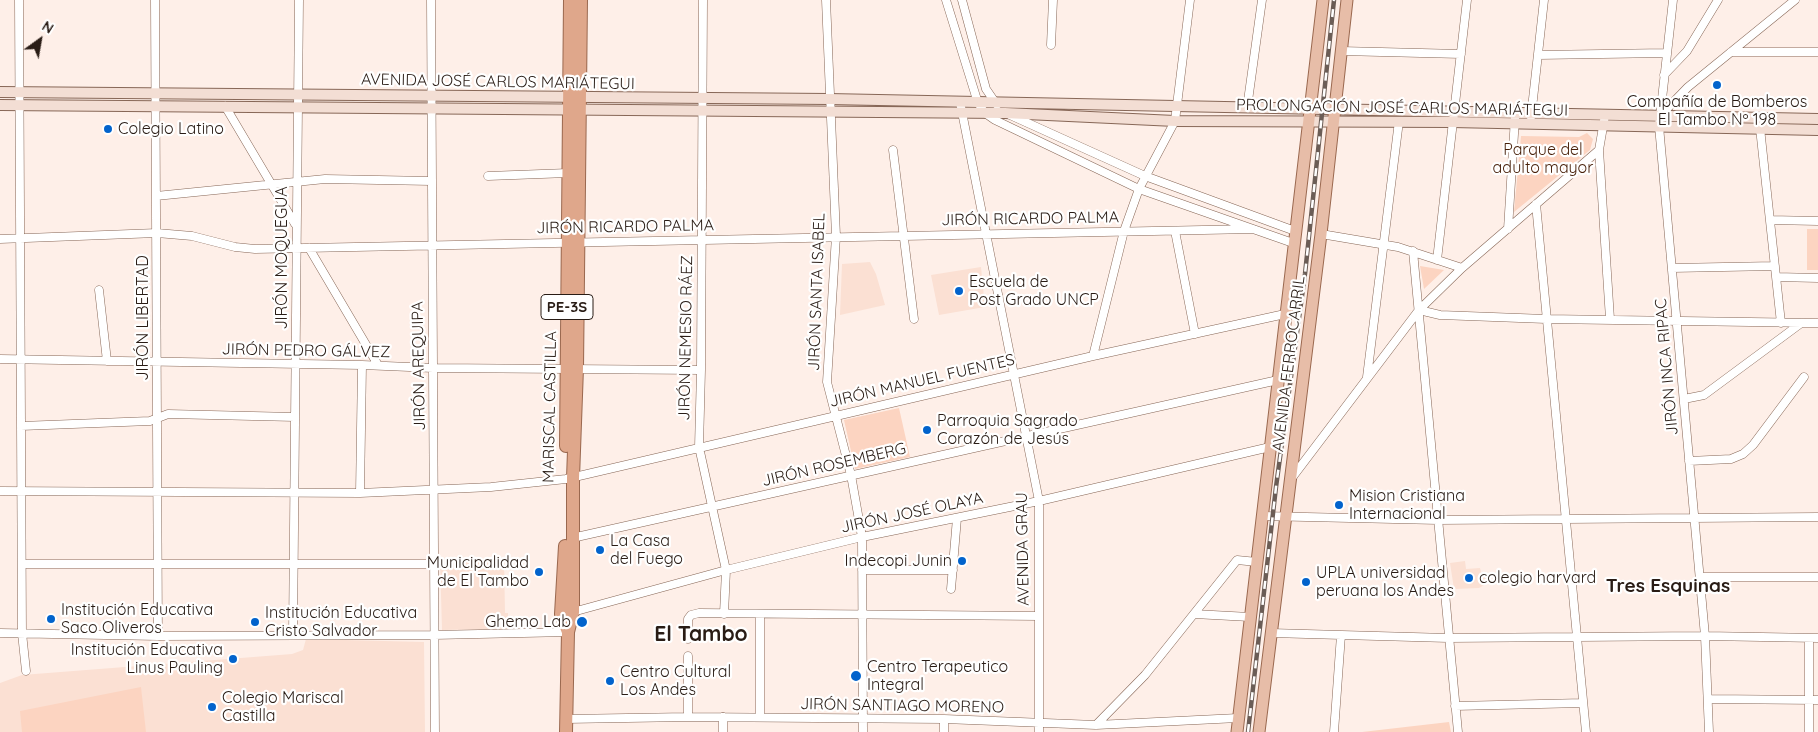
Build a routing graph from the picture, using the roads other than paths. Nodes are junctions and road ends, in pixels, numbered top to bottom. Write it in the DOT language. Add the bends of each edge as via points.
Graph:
graph roads {
  1 [pos="19,0"];
  2 [pos="155,0"];
  3 [pos="299,0"];
  4 [pos="430,0"];
  5 [pos="570,0"];
  6 [pos="581,0"];
  7 [pos="702,0"];
  8 [pos="826,0"];
  9 [pos="946,0"];
  10 [pos="962,0"];
  11 [pos="1053,0"];
  12 [pos="1190,0"];
  13 [pos="1262,0"];
  14 [pos="1323,0"];
  15 [pos="1346,0"];
  16 [pos="1467,0"];
  17 [pos="1544,0"];
  18 [pos="1672,0"];
  19 [pos="1718,0"];
  20 [pos="1795,0"];
  21 [pos="1051,45"];
  22 [pos="1341,51"];
  23 [pos="1731,52"];
  24 [pos="1818,52"];
  25 [pos="1666,53"];
  26 [pos="1461,54"];
  27 [pos="1538,55"];
  28 [pos="1664,75"];
  29 [pos="0,92"];
  30 [pos="21,92"];
  31 [pos="156,93"];
  32 [pos="298,94"];
  33 [pos="430,96"];
  34 [pos="701,98"];
  35 [pos="829,99"];
  36 [pos="575,103"];
  37 [pos="978,103"];
  38 [pos="995,103"];
  39 [pos="21,104"];
  40 [pos="0,105"];
  41 [pos="156,105"];
  42 [pos="225,106"];
  43 [pos="297,106"];
  44 [pos="1176,106"];
  45 [pos="960,107"];
  46 [pos="430,108"];
  47 [pos="1248,108"];
  48 [pos="701,110"];
  49 [pos="1454,110"];
  50 [pos="830,112"];
  51 [pos="985,113"];
  52 [pos="1005,113"];
  53 [pos="1516,113"];
  54 [pos="1309,115"];
  55 [pos="1334,115"];
  56 [pos="1531,119"];
  57 [pos="1818,119"];
  58 [pos="1604,120"];
  59 [pos="1175,121"];
  60 [pos="1399,121"];
  61 [pos="1659,121"];
  62 [pos="1452,122"];
  63 [pos="1515,124"];
  64 [pos="1760,128"];
  65 [pos="1818,130"];
  66 [pos="893,150"];
  67 [pos="1599,150"];
  68 [pos="568,174"];
  69 [pos="488,176"];
  70 [pos="1145,176"];
  71 [pos="297,181"];
  72 [pos="431,181"];
  73 [pos="272,185"];
  74 [pos="1139,189"];
  75 [pos="156,196"];
  76 [pos="1536,204"];
  77 [pos="1770,220"];
  78 [pos="1818,221"];
  79 [pos="296,226"];
  80 [pos="1253,229"];
  81 [pos="1508,229"];
  82 [pos="1124,231"];
  83 [pos="1175,231"];
  84 [pos="1295,231"];
  85 [pos="157,233"];
  86 [pos="985,234"];
  87 [pos="1321,234"];
  88 [pos="904,235"];
  89 [pos="836,236"];
  90 [pos="0,239"];
  91 [pos="21,239"];
  92 [pos="701,239"];
  93 [pos="573,242"];
  94 [pos="1293,244"];
  95 [pos="432,245"];
  96 [pos="1384,245"];
  97 [pos="296,248"];
  98 [pos="309,248"];
  99 [pos="1413,251"];
  100 [pos="1437,260"];
  101 [pos="1775,266"];
  102 [pos="1462,268"];
  103 [pos="1672,268"];
  104 [pos="1776,277"];
  105 [pos="1818,278"];
  106 [pos="100,290"];
  107 [pos="1419,310"];
  108 [pos="1285,314"];
  109 [pos="914,319"];
  110 [pos="1546,319"];
  111 [pos="1610,319"];
  112 [pos="1676,321"];
  113 [pos="1781,323"];
  114 [pos="1818,323"];
  115 [pos="1800,324"];
  116 [pos="1195,334"];
  117 [pos="1093,356"];
  118 [pos="0,359"];
  119 [pos="21,360"];
  120 [pos="107,361"];
  121 [pos="157,362"];
  122 [pos="295,364"];
  123 [pos="362,365"];
  124 [pos="378,365"];
  125 [pos="433,368"];
  126 [pos="572,368"];
  127 [pos="701,370"];
  128 [pos="1013,374"];
  129 [pos="1804,377"];
  130 [pos="1367,379"];
  131 [pos="1278,380"];
  132 [pos="1684,399"];
  133 [pos="836,415"];
  134 [pos="295,417"];
  135 [pos="157,418"];
  136 [pos="21,426"];
  137 [pos="1026,436"];
  138 [pos="1295,445"];
  139 [pos="698,447"];
  140 [pos="1270,447"];
  141 [pos="1311,454"];
  142 [pos="1689,461"];
  143 [pos="851,475"];
  144 [pos="569,478"];
  145 [pos="1290,481"];
  146 [pos="434,488"];
  147 [pos="0,491"];
  148 [pos="22,492"];
  149 [pos="158,492"];
  150 [pos="294,493"];
  151 [pos="360,493"];
  152 [pos="1039,501"];
  153 [pos="712,507"];
  154 [pos="1262,516"];
  155 [pos="1818,517"];
  156 [pos="957,518"];
  157 [pos="1286,518"];
  158 [pos="1694,518"];
  159 [pos="1565,519"];
  160 [pos="1438,520"];
  161 [pos="862,537"];
  162 [pos="572,538"];
  163 [pos="1257,562"];
  164 [pos="22,564"];
  165 [pos="158,564"];
  166 [pos="294,564"];
  167 [pos="434,564"];
  168 [pos="726,570"];
  169 [pos="862,570"];
  170 [pos="953,570"];
  171 [pos="1700,577"];
  172 [pos="1818,577"];
  173 [pos="951,589"];
  174 [pos="567,613"];
  175 [pos="724,614"];
  176 [pos="760,614"];
  177 [pos="1194,614"];
  178 [pos="862,615"];
  179 [pos="1039,616"];
  180 [pos="1250,617"];
  181 [pos="568,632"];
  182 [pos="0,633"];
  183 [pos="22,633"];
  184 [pos="1271,633"];
  185 [pos="293,635"];
  186 [pos="434,635"];
  187 [pos="1341,635"];
  188 [pos="158,636"];
  189 [pos="1705,636"];
  190 [pos="1577,637"];
  191 [pos="1448,638"];
  192 [pos="1809,638"];
  193 [pos="1818,638"];
  194 [pos="688,639"];
  195 [pos="688,656"];
  196 [pos="26,671"];
  197 [pos="1708,699"];
  198 [pos="1809,700"];
  199 [pos="1818,700"];
  200 [pos="1583,703"];
  201 [pos="1455,706"];
  202 [pos="688,717"];
  203 [pos="723,717"];
  204 [pos="760,717"];
  205 [pos="863,718"];
  206 [pos="1238,718"];
  207 [pos="944,719"];
  208 [pos="1039,722"];
  209 [pos="1133,723"];
  210 [pos="1096,725"];
  211 [pos="566,726"];
  212 [pos="435,732"];
  213 [pos="723,732"];
  214 [pos="863,732"];
  215 [pos="944,732"];
  216 [pos="1039,732"];
  217 [pos="1133,732"];
  218 [pos="1236,732"];
  219 [pos="1259,732"];
  220 [pos="1334,732"];
  221 [pos="1458,732"];
  222 [pos="1586,732"];
  223 [pos="1709,732"];
  224 [pos="1809,732"];
  1 -- 30 [label="street"];
  2 -- 31 [label="street, JIRÓN LIBERTAD"];
  3 -- 32 [label="street, JIRÓN MOQUEGUA"];
  4 -- 33 [label="street, JIRÓN AREQUIPA"];
  5 -- 36 [label="highway, MARISCAL CASTILLA / PE-3S"];
  6 -- 36 [label="highway, MARISCAL CASTILLA / PE-3S"];
  7 -- 34 [label="street, JIRÓN NEMESIO RÁEZ"];
  8 -- 35 [label="street, JIRÓN SANTA ISABEL"];
  9 -- 37 [label="street"];
  10 -- 38 [label="street" via="986,89"];
  11 -- 21 [label="street"];
  12 -- 44 [label="street"];
  13 -- 47 [label="street"];
  14 -- 54 [label="main road, AVENIDA FERROCARRIL"];
  15 -- 22 [label="main road, AVENIDA FERROCARRIL"];
  16 -- 26 [label="street"];
  17 -- 27 [label="street"];
  18 -- 25 [label="street, JIRÓN INCA RIPAC"];
  19 -- 28 [label="street" via="1687,51"];
  20 -- 23 [label="street"];
  22 -- 26 [label="street"];
  22 -- 55 [label="main road, AVENIDA FERROCARRIL"];
  23 -- 24 [label="street"];
  23 -- 61 [label="street" via="1688,87"];
  25 -- 27 [label="street"];
  25 -- 28 [label="street, JIRÓN INCA RIPAC"];
  26 -- 49 [label="street"];
  27 -- 56 [label="street"];
  28 -- 61 [label="street, JIRÓN INCA RIPAC"];
  29 -- 30 [label="main road, AVENIDA JOSÉ CARLOS MARIÁTEGUI"];
  30 -- 31 [label="main road, AVENIDA JOSÉ CARLOS MARIÁTEGUI"];
  30 -- 39 [label="street"];
  31 -- 32 [label="main road, AVENIDA JOSÉ CARLOS MARIÁTEGUI"];
  31 -- 41 [label="street, JIRÓN LIBERTAD"];
  32 -- 33 [label="main road, AVENIDA JOSÉ CARLOS MARIÁTEGUI"];
  32 -- 43 [label="street, JIRÓN MOQUEGUA"];
  33 -- 36 [label="main road, AVENIDA JOSÉ CARLOS MARIÁTEGUI"];
  33 -- 46 [label="street, JIRÓN AREQUIPA"];
  34 -- 35 [label="main road, AVENIDA JOSÉ CARLOS MARIÁTEGUI"];
  34 -- 36 [label="main road, AVENIDA JOSÉ CARLOS MARIÁTEGUI"];
  34 -- 48 [label="street, JIRÓN NEMESIO RÁEZ"];
  35 -- 45 [label="main road, AVENIDA JOSÉ CARLOS MARIÁTEGUI"];
  35 -- 50 [label="street, JIRÓN SANTA ISABEL"];
  36 -- 46 [label="main road, AVENIDA JOSÉ CARLOS MARIÁTEGUI"];
  36 -- 48 [label="main road, AVENIDA JOSÉ CARLOS MARIÁTEGUI"];
  36 -- 68 [label="highway, MARISCAL CASTILLA / PE-3S"];
  36 -- 93 [label="highway, MARISCAL CASTILLA / PE-3S"];
  37 -- 38 [label="main road, AVENIDA JOSÉ CARLOS MARIÁTEGUI"];
  37 -- 45 [label="main road, AVENIDA JOSÉ CARLOS MARIÁTEGUI"];
  37 -- 51 [label="street"];
  38 -- 44 [label="main road, PROLONGACIÓN JOSÉ CARLOS MARIÁTEGUI"];
  38 -- 52 [label="street"];
  39 -- 40 [label="main road, AVENIDA JOSÉ CARLOS MARIÁTEGUI"];
  39 -- 41 [label="main road, AVENIDA JOSÉ CARLOS MARIÁTEGUI"];
  39 -- 91 [label="street"];
  41 -- 42 [label="main road, AVENIDA JOSÉ CARLOS MARIÁTEGUI"];
  41 -- 75 [label="street, JIRÓN LIBERTAD"];
  42 -- 43 [label="main road, AVENIDA JOSÉ CARLOS MARIÁTEGUI"];
  42 -- 73 [label="street"];
  43 -- 46 [label="main road, AVENIDA JOSÉ CARLOS MARIÁTEGUI"];
  43 -- 71 [label="street, JIRÓN MOQUEGUA"];
  44 -- 47 [label="main road, PROLONGACIÓN JOSÉ CARLOS MARIÁTEGUI"];
  44 -- 59 [label="street"];
  45 -- 50 [label="main road, AVENIDA JOSÉ CARLOS MARIÁTEGUI"];
  45 -- 51 [label="main road, AVENIDA JOSÉ CARLOS MARIÁTEGUI"];
  45 -- 86 [label="street, AVENIDA GRAU"];
  46 -- 72 [label="street, JIRÓN AREQUIPA"];
  47 -- 54 [label="main road, PROLONGACIÓN JOSÉ CARLOS MARIÁTEGUI"];
  48 -- 50 [label="main road, AVENIDA JOSÉ CARLOS MARIÁTEGUI"];
  48 -- 92 [label="street, JIRÓN NEMESIO RÁEZ"];
  49 -- 53 [label="main road, PROLONGACIÓN JOSÉ CARLOS MARIÁTEGUI"];
  49 -- 55 [label="main road, PROLONGACIÓN JOSÉ CARLOS MARIÁTEGUI"];
  49 -- 62 [label="street"];
  50 -- 89 [label="street, JIRÓN SANTA ISABEL"];
  51 -- 52 [label="main road, PROLONGACIÓN JOSÉ CARLOS MARIÁTEGUI"];
  51 -- 74 [label="street"];
  52 -- 59 [label="main road, PROLONGACIÓN JOSÉ CARLOS MARIÁTEGUI"];
  52 -- 70 [label="street"];
  53 -- 56 [label="main road, PROLONGACIÓN JOSÉ CARLOS MARIÁTEGUI"];
  53 -- 63 [label="street"];
  54 -- 55 [label="main road, PROLONGACIÓN JOSÉ CARLOS MARIÁTEGUI"];
  54 -- 59 [label="main road, PROLONGACIÓN JOSÉ CARLOS MARIÁTEGUI"];
  54 -- 84 [label="main road, AVENIDA FERROCARRIL"];
  55 -- 60 [label="main road, PROLONGACIÓN JOSÉ CARLOS MARIÁTEGUI"];
  55 -- 87 [label="main road, AVENIDA FERROCARRIL"];
  56 -- 58 [label="main road, PROLONGACIÓN JOSÉ CARLOS MARIÁTEGUI"];
  56 -- 63 [label="main road, PROLONGACIÓN JOSÉ CARLOS MARIÁTEGUI"];
  57 -- 61 [label="main road, PROLONGACIÓN JOSÉ CARLOS MARIÁTEGUI"];
  58 -- 61 [label="main road, PROLONGACIÓN JOSÉ CARLOS MARIÁTEGUI"];
  58 -- 67 [label="street"];
  59 -- 70 [label="street"];
  60 -- 62 [label="main road, PROLONGACIÓN JOSÉ CARLOS MARIÁTEGUI"];
  60 -- 96 [label="street"];
  61 -- 64 [label="main road, PROLONGACIÓN JOSÉ CARLOS MARIÁTEGUI"];
  61 -- 103 [label="street, JIRÓN INCA RIPAC"];
  62 -- 63 [label="main road, PROLONGACIÓN JOSÉ CARLOS MARIÁTEGUI"];
  62 -- 100 [label="street"];
  63 -- 81 [label="street"];
  64 -- 65 [label="main road, PROLONGACIÓN JOSÉ CARLOS MARIÁTEGUI"];
  64 -- 77 [label="street"];
  66 -- 88 [label="street"];
  67 -- 76 [label="street"];
  67 -- 111 [label="street"];
  68 -- 69 [label="street"];
  68 -- 93 [label="highway, MARISCAL CASTILLA / PE-3S"];
  70 -- 74 [label="street"];
  70 -- 84 [label="street"];
  71 -- 72 [label="street"];
  71 -- 73 [label="street"];
  71 -- 79 [label="street, JIRÓN MOQUEGUA"];
  72 -- 95 [label="street, JIRÓN AREQUIPA"];
  73 -- 75 [label="street"];
  73 -- 79 [label="street"];
  74 -- 80 [label="street"];
  74 -- 82 [label="street"];
  75 -- 85 [label="street, JIRÓN LIBERTAD"];
  76 -- 81 [label="street"];
  76 -- 110 [label="street"];
  77 -- 78 [label="street"];
  77 -- 101 [label="street"];
  79 -- 97 [label="street, JIRÓN MOQUEGUA"];
  80 -- 83 [label="street, JIRÓN RICARDO PALMA"];
  80 -- 94 [label="street"];
  81 -- 102 [label="street"];
  82 -- 83 [label="street, JIRÓN RICARDO PALMA"];
  82 -- 86 [label="street, JIRÓN RICARDO PALMA"];
  82 -- 117 [label="street"];
  83 -- 116 [label="street"];
  84 -- 94 [label="main road, AVENIDA FERROCARRIL"];
  85 -- 91 [label="street, JIRÓN RICARDO PALMA"];
  85 -- 97 [label="street, JIRÓN RICARDO PALMA" via="192,236 235,247"];
  85 -- 121 [label="street, JIRÓN LIBERTAD"];
  86 -- 88 [label="street, JIRÓN RICARDO PALMA"];
  86 -- 128 [label="street, AVENIDA GRAU"];
  87 -- 96 [label="street"];
  87 -- 138 [label="main road, AVENIDA FERROCARRIL"];
  88 -- 89 [label="street, JIRÓN RICARDO PALMA"];
  88 -- 109 [label="street"];
  89 -- 92 [label="street, JIRÓN RICARDO PALMA"];
  89 -- 133 [label="street, JIRÓN SANTA ISABEL" via="827,373"];
  90 -- 91 [label="street, JIRÓN RICARDO PALMA"];
  91 -- 119 [label="street"];
  92 -- 93 [label="street, JIRÓN RICARDO PALMA"];
  92 -- 127 [label="street, JIRÓN NEMESIO RÁEZ"];
  93 -- 95 [label="street, JIRÓN RICARDO PALMA"];
  93 -- 126 [label="highway, MARISCAL CASTILLA / PE-3S"];
  94 -- 108 [label="main road, AVENIDA FERROCARRIL"];
  95 -- 98 [label="street, JIRÓN RICARDO PALMA"];
  95 -- 125 [label="street, JIRÓN AREQUIPA"];
  96 -- 99 [label="street"];
  96 -- 130 [label="street"];
  97 -- 98 [label="street, JIRÓN RICARDO PALMA"];
  97 -- 122 [label="street, JIRÓN MOQUEGUA"];
  98 -- 124 [label="street"];
  99 -- 100 [label="street"];
  99 -- 107 [label="street"];
  100 -- 102 [label="street"];
  101 -- 103 [label="street"];
  101 -- 104 [label="street"];
  102 -- 107 [label="street"];
  103 -- 112 [label="street, JIRÓN INCA RIPAC"];
  104 -- 105 [label="street"];
  104 -- 113 [label="street"];
  106 -- 120 [label="street"];
  107 -- 110 [label="street" via="1440,315"];
  107 -- 130 [label="street"];
  107 -- 160 [label="street"];
  108 -- 116 [label="street, JIRÓN MANUEL FUENTES"];
  108 -- 131 [label="main road, AVENIDA FERROCARRIL"];
  110 -- 111 [label="street"];
  110 -- 159 [label="street"];
  111 -- 112 [label="street"];
  112 -- 113 [label="street"];
  112 -- 132 [label="street, JIRÓN INCA RIPAC"];
  113 -- 115 [label="street"];
  114 -- 115 [label="street"];
  115 -- 132 [label="street" via="1704,395"];
  116 -- 117 [label="street, JIRÓN MANUEL FUENTES"];
  117 -- 128 [label="street, JIRÓN MANUEL FUENTES"];
  118 -- 119 [label="street, JIRÓN PEDRO GÁLVEZ"];
  119 -- 120 [label="street, JIRÓN PEDRO GÁLVEZ"];
  119 -- 136 [label="street"];
  120 -- 121 [label="street, JIRÓN PEDRO GÁLVEZ"];
  121 -- 122 [label="street, JIRÓN PEDRO GÁLVEZ"];
  121 -- 135 [label="street, JIRÓN LIBERTAD"];
  122 -- 123 [label="street, JIRÓN PEDRO GÁLVEZ"];
  122 -- 134 [label="street, JIRÓN MOQUEGUA"];
  123 -- 124 [label="street, JIRÓN PEDRO GÁLVEZ"];
  123 -- 151 [label="street"];
  124 -- 125 [label="street, JIRÓN PEDRO GÁLVEZ"];
  125 -- 126 [label="street, JIRÓN PEDRO GÁLVEZ"];
  125 -- 146 [label="street, JIRÓN AREQUIPA"];
  126 -- 127 [label="street, JIRÓN PEDRO GÁLVEZ"];
  126 -- 144 [label="highway, MARISCAL CASTILLA / PE-3S"];
  127 -- 139 [label="street, JIRÓN NEMESIO RÁEZ"];
  128 -- 133 [label="street, JIRÓN MANUEL FUENTES"];
  128 -- 137 [label="street, AVENIDA GRAU"];
  129 -- 142 [label="street" via="1743,454 1731,459"];
  130 -- 141 [label="street"];
  131 -- 137 [label="street, JIRÓN ROSEMBERG"];
  131 -- 140 [label="main road, AVENIDA FERROCARRIL"];
  132 -- 142 [label="street, JIRÓN INCA RIPAC"];
  133 -- 139 [label="street, JIRÓN MANUEL FUENTES"];
  133 -- 143 [label="street, JIRÓN SANTA ISABEL"];
  134 -- 135 [label="street" via="168,414"];
  134 -- 150 [label="street, JIRÓN MOQUEGUA"];
  135 -- 136 [label="street" via="150,421"];
  135 -- 149 [label="street, JIRÓN LIBERTAD"];
  136 -- 148 [label="street"];
  137 -- 143 [label="street, JIRÓN ROSEMBERG"];
  137 -- 152 [label="street, AVENIDA GRAU"];
  138 -- 141 [label="street"];
  138 -- 145 [label="main road, AVENIDA FERROCARRIL"];
  139 -- 144 [label="street, JIRÓN MANUEL FUENTES"];
  139 -- 153 [label="street, JIRÓN NEMESIO RÁEZ"];
  140 -- 152 [label="street, JIRÓN JOSÉ OLAYA"];
  140 -- 154 [label="main road, AVENIDA FERROCARRIL"];
  141 -- 145 [label="street"];
  142 -- 158 [label="street, JIRÓN INCA RIPAC"];
  143 -- 153 [label="street, JIRÓN ROSEMBERG"];
  143 -- 161 [label="street, JIRÓN SANTA ISABEL"];
  144 -- 146 [label="street, JIRÓN MANUEL FUENTES" via="491,487"];
  144 -- 162 [label="highway, MARISCAL CASTILLA / PE-3S"];
  144 -- 174 [label="highway, MARISCAL CASTILLA / PE-3S"];
  145 -- 157 [label="main road, AVENIDA FERROCARRIL"];
  146 -- 151 [label="street, JIRÓN MANUEL FUENTES"];
  146 -- 167 [label="street, JIRÓN AREQUIPA"];
  147 -- 148 [label="street, JIRÓN MANUEL FUENTES"];
  148 -- 149 [label="street, JIRÓN MANUEL FUENTES"];
  148 -- 164 [label="street"];
  149 -- 150 [label="street, JIRÓN MANUEL FUENTES"];
  149 -- 165 [label="street, JIRÓN LIBERTAD"];
  150 -- 151 [label="street, JIRÓN MANUEL FUENTES"];
  150 -- 166 [label="street, JIRÓN MOQUEGUA"];
  152 -- 156 [label="street, JIRÓN JOSÉ OLAYA"];
  152 -- 179 [label="street, AVENIDA GRAU"];
  153 -- 162 [label="street, JIRÓN ROSEMBERG"];
  153 -- 168 [label="street, JIRÓN NEMESIO RÁEZ"];
  154 -- 157 [label="street"];
  154 -- 163 [label="main road, AVENIDA FERROCARRIL"];
  155 -- 158 [label="street"];
  156 -- 161 [label="street, JIRÓN JOSÉ OLAYA"];
  156 -- 170 [label="street"];
  157 -- 160 [label="street"];
  157 -- 184 [label="main road, AVENIDA FERROCARRIL"];
  158 -- 159 [label="street"];
  158 -- 171 [label="street, JIRÓN INCA RIPAC"];
  159 -- 160 [label="street"];
  159 -- 190 [label="street"];
  160 -- 191 [label="street"];
  161 -- 168 [label="street, JIRÓN JOSÉ OLAYA"];
  161 -- 169 [label="street, JIRÓN SANTA ISABEL"];
  162 -- 174 [label="highway, MARISCAL CASTILLA / PE-3S"];
  163 -- 177 [label="street" via="1237,560"];
  163 -- 180 [label="main road, AVENIDA FERROCARRIL"];
  164 -- 165 [label="street"];
  164 -- 183 [label="street"];
  165 -- 166 [label="street"];
  165 -- 188 [label="street, JIRÓN LIBERTAD"];
  166 -- 167 [label="street"];
  166 -- 185 [label="street, JIRÓN MOQUEGUA"];
  167 -- 186 [label="street, JIRÓN AREQUIPA"];
  168 -- 174 [label="street, JIRÓN JOSÉ OLAYA"];
  168 -- 175 [label="street, JIRÓN NEMESIO RÁEZ"];
  169 -- 170 [label="street"];
  169 -- 178 [label="street, JIRÓN SANTA ISABEL"];
  170 -- 173 [label="street"];
  171 -- 172 [label="street"];
  171 -- 189 [label="street, JIRÓN INCA RIPAC"];
  174 -- 181 [label="highway, MARISCAL CASTILLA / PE-3S"];
  175 -- 176 [label="street"];
  175 -- 194 [label="street" via="691,615"];
  176 -- 178 [label="street"];
  176 -- 204 [label="street"];
  177 -- 180 [label="street"];
  177 -- 210 [label="street" via="1145,675"];
  178 -- 179 [label="street"];
  178 -- 205 [label="street, JIRÓN SANTA ISABEL"];
  179 -- 208 [label="street, AVENIDA GRAU"];
  180 -- 206 [label="main road, AVENIDA FERROCARRIL"];
  181 -- 186 [label="street"];
  181 -- 211 [label="highway, MARISCAL CASTILLA / PE-3S"];
  182 -- 183 [label="street"];
  183 -- 188 [label="street"];
  183 -- 196 [label="street"];
  184 -- 187 [label="street"];
  184 -- 219 [label="main road, AVENIDA FERROCARRIL"];
  185 -- 186 [label="street"];
  185 -- 188 [label="street"];
  186 -- 212 [label="street, JIRÓN AREQUIPA"];
  187 -- 191 [label="street"];
  187 -- 220 [label="street"];
  189 -- 190 [label="street"];
  189 -- 192 [label="street"];
  189 -- 197 [label="street, JIRÓN INCA RIPAC"];
  190 -- 191 [label="street"];
  190 -- 200 [label="street"];
  191 -- 201 [label="street"];
  192 -- 193 [label="street"];
  192 -- 198 [label="street"];
  195 -- 202 [label="street"];
  197 -- 198 [label="street"];
  197 -- 223 [label="street, JIRÓN INCA RIPAC"];
  198 -- 199 [label="street"];
  198 -- 224 [label="street"];
  200 -- 201 [label="street"];
  200 -- 222 [label="street"];
  201 -- 221 [label="street"];
  202 -- 203 [label="street, JIRÓN SANTIAGO MORENO"];
  202 -- 211 [label="street, JIRÓN SANTIAGO MORENO"];
  203 -- 204 [label="street, JIRÓN SANTIAGO MORENO"];
  203 -- 213 [label="street"];
  204 -- 205 [label="street, JIRÓN SANTIAGO MORENO"];
  205 -- 207 [label="street, JIRÓN SANTIAGO MORENO"];
  205 -- 214 [label="street, JIRÓN SANTA ISABEL"];
  206 -- 209 [label="street, JIRÓN SANTIAGO MORENO"];
  206 -- 218 [label="main road, AVENIDA FERROCARRIL"];
  207 -- 208 [label="street, JIRÓN SANTIAGO MORENO"];
  207 -- 215 [label="street"];
  208 -- 210 [label="street, JIRÓN SANTIAGO MORENO"];
  208 -- 216 [label="street, AVENIDA GRAU"];
  209 -- 210 [label="street, JIRÓN SANTIAGO MORENO"];
  209 -- 217 [label="street"];
}
